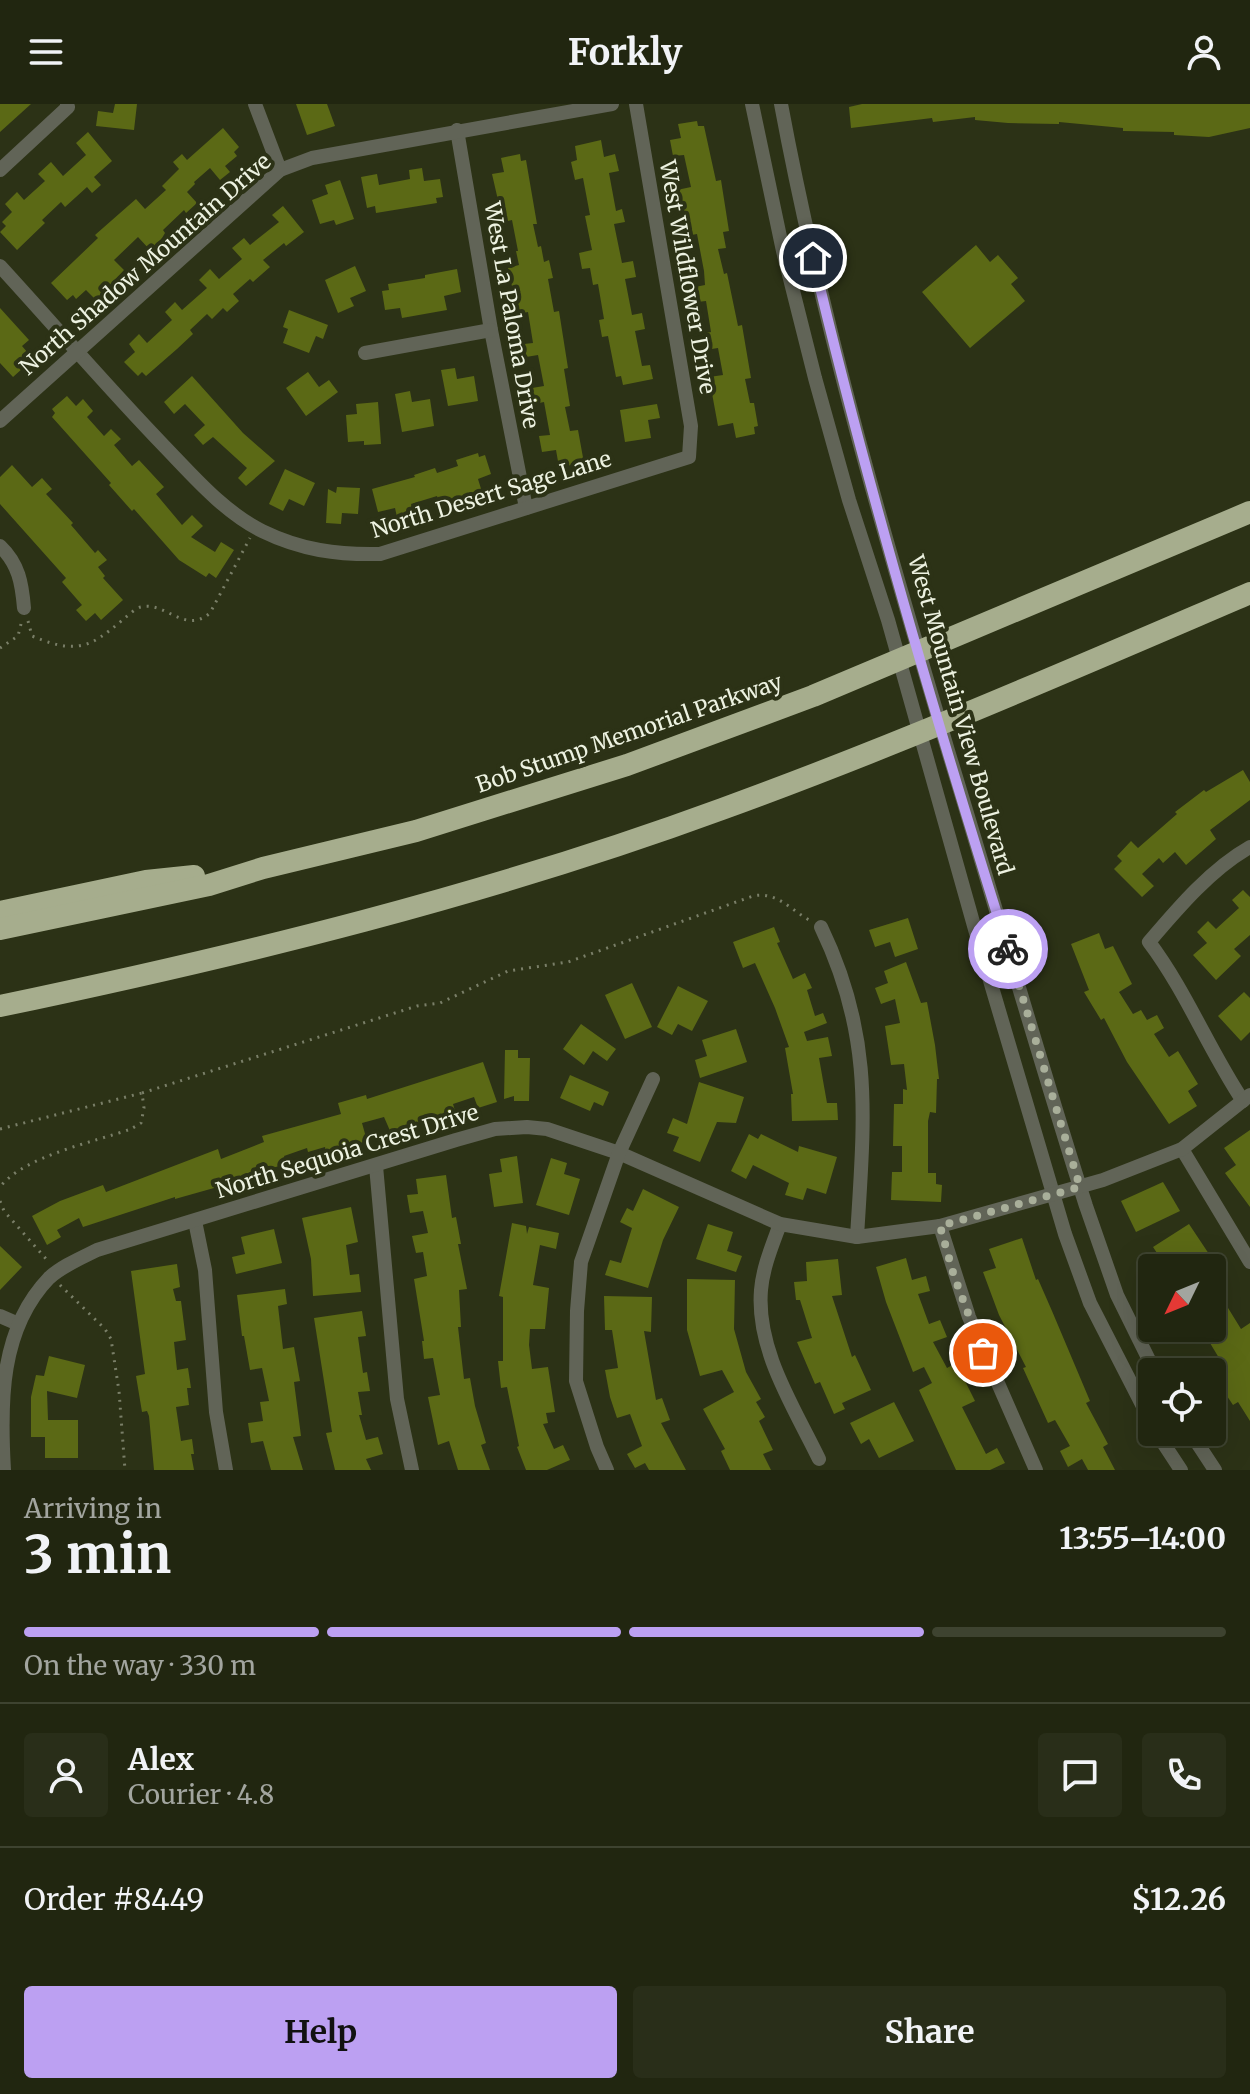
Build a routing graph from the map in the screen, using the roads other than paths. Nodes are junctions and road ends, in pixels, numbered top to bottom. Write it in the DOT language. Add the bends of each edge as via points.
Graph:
graph roads {
  1 [pos="255,104"];
  2 [pos="612,104"];
  3 [pos="636,104"];
  4 [pos="752,104"];
  5 [pos="781,104"];
  6 [pos="68,105"];
  7 [pos="457,130"];
  8 [pos="0,170"];
  9 [pos="280,170"];
  10 [pos="0,266"];
  11 [pos="491,330"];
  12 [pos="78,352"];
  13 [pos="365,353"];
  14 [pos="0,421"];
  15 [pos="689,457"];
  16 [pos="526,508"];
  17 [pos="1250,512"];
  18 [pos="0,546"];
  19 [pos="1250,593"];
  20 [pos="24,608"];
  21 [pos="1250,847"];
  22 [pos="263,868"];
  23 [pos="0,912"];
  24 [pos="821,927"];
  25 [pos="0,929"];
  26 [pos="0,1006"];
  27 [pos="653,1079"];
  28 [pos="1246,1098"];
  29 [pos="1182,1149"];
  30 [pos="619,1153"];
  31 [pos="376,1166"];
  32 [pos="1080,1187"];
  33 [pos="1054,1195"];
  34 [pos="195,1221"];
  35 [pos="780,1224"];
  36 [pos="940,1226"];
  37 [pos="857,1237"];
  38 [pos="1250,1262"];
  39 [pos="0,1316"];
  40 [pos="16,1323"];
  41 [pos="1148,1358"];
  42 [pos="1138,1397"];
  43 [pos="1165,1446"];
  44 [pos="1199,1446"];
  45 [pos="819,1459"];
  46 [pos="4,1470"];
  47 [pos="226,1470"];
  48 [pos="412,1470"];
  49 [pos="607,1470"];
  50 [pos="1036,1470"];
  51 [pos="1181,1470"];
  52 [pos="1215,1470"];
  1 -- 9 [label="street"];
  2 -- 7 [label="street, North Shadow Mountain Drive"];
  3 -- 15 [label="street, West Wildflower Drive" via="691,426"];
  4 -- 33 [label="street, West Mountain View Boulevard" via="815,378"];
  5 -- 32 [label="street, West Mountain View Boulevard" via="840,371 907,613"];
  6 -- 8 [label="street"];
  7 -- 9 [label="street, North Shadow Mountain Drive" via="312,158"];
  7 -- 11 [label="street, West La Paloma Drive"];
  9 -- 12 [label="street, North Shadow Mountain Drive"];
  10 -- 12 [label="street, North Desert Sage Lane"];
  11 -- 13 [label="street"];
  11 -- 16 [label="street, West La Paloma Drive"];
  12 -- 14 [label="street, North Shadow Mountain Drive"];
  12 -- 16 [label="street, North Desert Sage Lane" via="205,489 257,528 316,551 380,554"];
  15 -- 16 [label="street, North Desert Sage Lane"];
  17 -- 22 [label="highway, Bob Stump Memorial Parkway" via="743,723 537,795"];
  18 -- 20 [label="street" via="21,578"];
  19 -- 26 [label="highway" via="872,751 649,834 374,918"];
  21 -- 28 [label="street" via="1234,856 1149,942 1222,1069"];
  22 -- 23 [label="highway" via="146,881"];
  22 -- 25 [label="highway, Bob Stump Memorial Parkway" via="209,885"];
  24 -- 37 [label="street" via="837,960 861,1061 864,1113"];
  27 -- 30 [label="street"];
  28 -- 29 [label="street, North Sequoia Crest Drive"];
  29 -- 32 [label="street, North Sequoia Crest Drive"];
  29 -- 38 [label="street"];
  30 -- 31 [label="street, North Sequoia Crest Drive" via="527,1127 495,1129"];
  30 -- 35 [label="street, North Sequoia Crest Drive"];
  30 -- 49 [label="street" via="581,1262 577,1311 576,1381"];
  31 -- 34 [label="street, North Sequoia Crest Drive"];
  31 -- 48 [label="street" via="397,1399"];
  32 -- 33 [label="street, North Sequoia Crest Drive"];
  32 -- 41 [label="street, West Mountain View Boulevard" via="1117,1295"];
  33 -- 36 [label="street, North Sequoia Crest Drive"];
  33 -- 42 [label="street, West Mountain View Boulevard" via="1090,1303"];
  34 -- 40 [label="street, North Sequoia Crest Drive" via="97,1250 51,1277"];
  34 -- 47 [label="street"];
  35 -- 37 [label="street, North Sequoia Crest Drive"];
  35 -- 45 [label="street" via="761,1292 766,1344"];
  36 -- 37 [label="street, North Sequoia Crest Drive"];
  36 -- 50 [label="street" via="969,1317"];
  39 -- 40 [label="street"];
  40 -- 46 [label="street" via="4,1371"];
  43 -- 51 [label="street"];
  44 -- 52 [label="street"];
}
